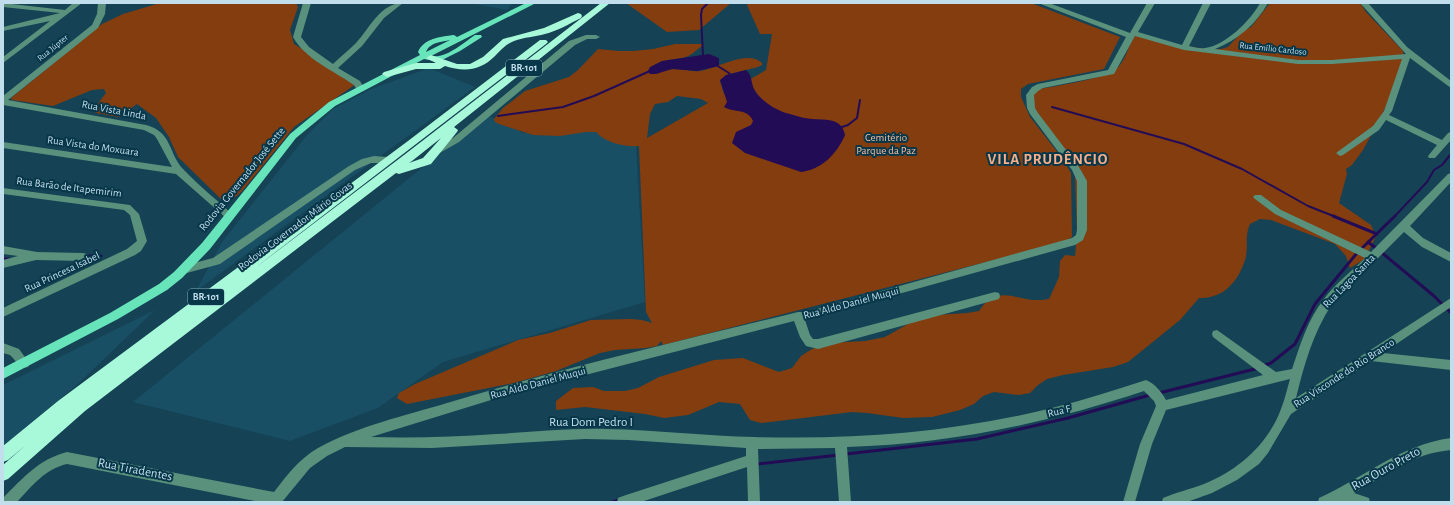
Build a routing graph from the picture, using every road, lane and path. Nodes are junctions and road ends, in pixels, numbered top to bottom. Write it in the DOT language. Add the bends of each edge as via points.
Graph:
graph roads {
  1 [pos="78,3"];
  2 [pos="102,3"];
  3 [pos="307,3"];
  4 [pos="399,3"];
  5 [pos="532,3"];
  6 [pos="596,3"];
  7 [pos="606,3"];
  8 [pos="1042,3"];
  9 [pos="1151,3"];
  10 [pos="1207,3"];
  11 [pos="1264,3"];
  12 [pos="1364,3"];
  13 [pos="3,5"];
  14 [pos="514,12"];
  15 [pos="64,14"];
  16 [pos="578,16"];
  17 [pos="3,29"];
  18 [pos="539,32"];
  19 [pos="555,33"];
  20 [pos="1132,35"];
  21 [pos="596,37"];
  22 [pos="451,47"];
  23 [pos="499,47"];
  24 [pos="526,47"];
  25 [pos="1184,48"];
  26 [pos="1205,51"];
  27 [pos="426,55"];
  28 [pos="1410,56"];
  29 [pos="3,61"];
  30 [pos="518,61"];
  31 [pos="458,66"];
  32 [pos="334,67"];
  33 [pos="387,74"];
  34 [pos="510,79"];
  35 [pos="1451,85"];
  36 [pos="360,88"];
  37 [pos="3,101"];
  38 [pos="474,107"];
  39 [pos="1384,116"];
  40 [pos="1451,135"];
  41 [pos="451,139"];
  42 [pos="412,143"];
  43 [pos="1443,144"];
  44 [pos="3,145"];
  45 [pos="1340,153"];
  46 [pos="1432,156"];
  47 [pos="388,160"];
  48 [pos="412,161"];
  49 [pos="179,171"];
  50 [pos="1451,176"];
  51 [pos="3,191"];
  52 [pos="1258,197"];
  53 [pos="229,216"];
  54 [pos="1404,226"];
  55 [pos="3,250"];
  56 [pos="132,252"];
  57 [pos="37,256"];
  58 [pos="83,257"];
  59 [pos="1372,257"];
  60 [pos="1451,258"];
  61 [pos="3,264"];
  62 [pos="183,270"];
  63 [pos="995,296"];
  64 [pos="1451,302"];
  65 [pos="3,313"];
  66 [pos="798,316"];
  67 [pos="1217,334"];
  68 [pos="3,348"];
  69 [pos="1370,356"];
  70 [pos="24,364"];
  71 [pos="1451,365"];
  72 [pos="1297,373"];
  73 [pos="3,374"];
  74 [pos="1274,377"];
  75 [pos="1162,406"];
  76 [pos="1287,410"];
  77 [pos="342,442"];
  78 [pos="752,443"];
  79 [pos="840,443"];
  80 [pos="1451,444"];
  81 [pos="3,455"];
  82 [pos="753,459"];
  83 [pos="3,474"];
  84 [pos="1339,496"];
  85 [pos="275,500"];
  86 [pos="8,502"];
  87 [pos="623,502"];
  88 [pos="754,502"];
  89 [pos="845,502"];
  90 [pos="1129,502"];
  91 [pos="1168,502"];
  92 [pos="1324,502"];
  93 [pos="1364,502"];
  1 -- 15 [label="street"];
  2 -- 37 [label="street, Rua Júpter" via="101,14 95,26"];
  3 -- 32 [label="street" via="298,41"];
  4 -- 32 [label="street" via="381,16 359,44"];
  5 -- 14 [label="main road"];
  6 -- 16 [label="highway, Rodovia Governador Mário Covas / BR-101"];
  7 -- 34 [label="highway, BR-101"];
  8 -- 20 [label="street, Rua Emílio Cardoso"];
  9 -- 20 [label="street"];
  10 -- 25 [label="street"];
  11 -- 26 [label="street" via="1256,16 1234,37"];
  12 -- 28 [label="street"];
  13 -- 15 [label="street"];
  14 -- 22 [label="main road"];
  14 -- 22 [label="main road" via="500,24"];
  15 -- 17 [label="street"];
  15 -- 29 [label="street"];
  16 -- 18 [label="highway"];
  16 -- 19 [label="highway, Rodovia Governador Mário Covas / BR-101"];
  18 -- 19 [label="highway"];
  18 -- 23 [label="highway" via="513,38"];
  18 -- 24 [label="highway"];
  19 -- 30 [label="highway, Rodovia Governador Mário Covas / BR-101"];
  19 -- 34 [label="highway" via="556,38 513,73"];
  20 -- 25 [label="street, Rua Emílio Cardoso"];
  20 -- 66 [label="street, Rua Aldo Daniel Muqui" via="1111,72 1041,86 1030,95 1034,114 1076,169 1082,181 1080,237 1075,241 806,316"];
  21 -- 41 [label="street" via="586,37 572,43"];
  22 -- 27 [label="main road" via="437,59"];
  22 -- 27 [label="main road" via="433,41 424,47"];
  22 -- 31 [label="highway"];
  23 -- 24 [label="highway" via="514,43"];
  23 -- 31 [label="highway" via="488,59 479,64 466,68"];
  24 -- 30 [label="highway"];
  25 -- 26 [label="street, Rua Emílio Cardoso"];
  26 -- 28 [label="street, Rua Emílio Cardoso" via="1312,62"];
  27 -- 31 [label="highway"];
  27 -- 33 [label="main road, Rodovia Governador José Sette"];
  28 -- 35 [label="street"];
  28 -- 39 [label="street"];
  30 -- 42 [label="highway, Rodovia Governador Mário Covas / BR-101"];
  31 -- 33 [label="highway" via="425,65"];
  32 -- 36 [label="street" via="357,83"];
  33 -- 36 [label="main road, Rodovia Governador José Sette"];
  34 -- 38 [label="highway, BR-101"];
  36 -- 53 [label="main road, Rodovia Governador José Sette" via="332,104 293,136"];
  37 -- 49 [label="street, Rua Vista Linda" via="153,130 160,137"];
  38 -- 41 [label="highway"];
  38 -- 48 [label="highway, BR-101"];
  39 -- 43 [label="street"];
  39 -- 45 [label="street" via="1376,128"];
  40 -- 43 [label="street"];
  41 -- 48 [label="highway" via="427,161"];
  42 -- 47 [label="highway, Rodovia Governador Mário Covas / BR-101"];
  42 -- 48 [label="highway" via="407,154"];
  43 -- 46 [label="street"];
  44 -- 49 [label="street, Rua Vista do Moxuara"];
  47 -- 62 [label="street" via="371,159 352,168 216,261"];
  47 -- 81 [label="highway, Rodovia Governador Mário Covas / BR-101" via="63,405"];
  48 -- 83 [label="highway, Rodovia Governador Mário Covas / BR-101" via="362,193 80,407"];
  49 -- 53 [label="street, Rua Vista Linda"];
  50 -- 54 [label="street, Rua Lagoa Santa"];
  51 -- 56 [label="street, Rua Barão de Itapemirim" via="127,207 134,214 142,237 140,244"];
  52 -- 59 [label="street" via="1278,212"];
  53 -- 62 [label="main road, Rodovia Governador José Sette"];
  54 -- 59 [label="street, Rua Lagoa Santa"];
  54 -- 60 [label="street" via="1410,234"];
  55 -- 57 [label="street"];
  56 -- 65 [label="street, Rua Princesa Isabel"];
  57 -- 58 [label="street"];
  57 -- 61 [label="street"];
  59 -- 72 [label="street, Rua Lagoa Santa" via="1321,310"];
  62 -- 70 [label="main road, Rodovia Governador José Sette" via="146,298"];
  63 -- 66 [label="street" via="818,344 810,343 805,337"];
  64 -- 69 [label="street, Rua Visconde do Rio Branco"];
  66 -- 77 [label="street, Rua Aldo Daniel Muqui" via="504,391"];
  67 -- 74 [label="street"];
  68 -- 70 [label="street" via="15,352"];
  69 -- 71 [label="street"];
  69 -- 76 [label="street, Rua Visconde do Rio Branco"];
  70 -- 73 [label="main road, Rodovia Governador José Sette"];
  72 -- 74 [label="street"];
  72 -- 76 [label="street, Rua Lagoa Santa"];
  74 -- 75 [label="street"];
  75 -- 79 [label="street, Rua F" via="1159,398 1146,385 1114,397 993,426"];
  75 -- 90 [label="street" via="1146,444"];
  76 -- 91 [label="street, Rua Visconde do Rio Branco" via="1263,451 1250,463 1203,491"];
  77 -- 78 [label="street, Rua Dom Pedro I" via="485,440 584,434"];
  77 -- 85 [label="street, Rua Aldo Daniel Muqui" via="310,460"];
  78 -- 79 [label="street, Rua Dom Pedro I"];
  78 -- 82 [label="street"];
  79 -- 89 [label="street"];
  80 -- 84 [label="street, Rua Ouro Preto" via="1428,446 1408,455"];
  82 -- 87 [label="street"];
  82 -- 88 [label="street"];
  84 -- 92 [label="street, Rua Ouro Preto"];
  84 -- 93 [label="street"];
  85 -- 86 [label="street, Rua Tiradentes" via="67,458 58,459 40,469"];
}
